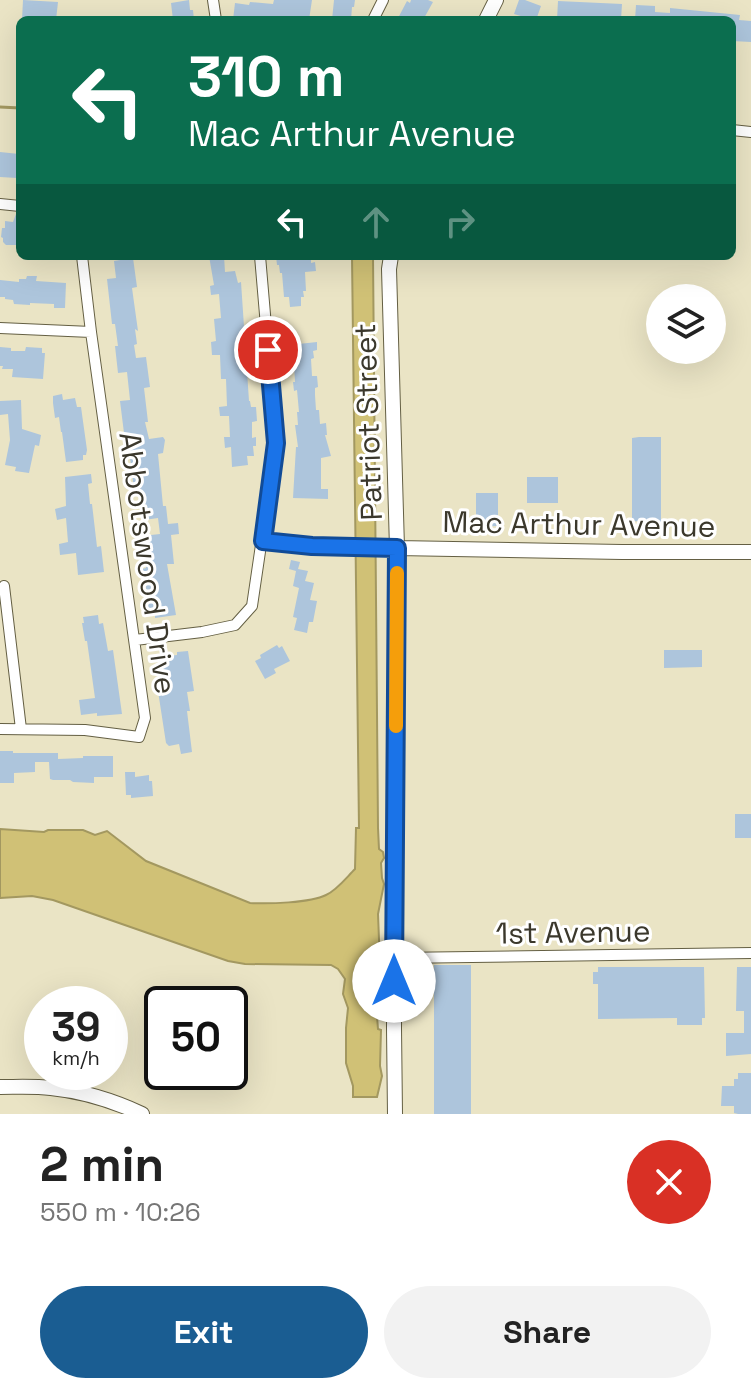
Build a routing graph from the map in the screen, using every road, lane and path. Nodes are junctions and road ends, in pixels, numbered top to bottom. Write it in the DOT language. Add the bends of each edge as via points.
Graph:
graph roads {
  1 [pos="82,260"];
  2 [pos="260,260"];
  3 [pos="390,260"];
  4 [pos="0,328"];
  5 [pos="91,332"];
  6 [pos="263,541"];
  7 [pos="397,548"];
  8 [pos="751,552"];
  9 [pos="4,586"];
  10 [pos="135,640"];
  11 [pos="0,729"];
  12 [pos="21,729"];
  13 [pos="751,953"];
  14 [pos="395,958"];
  15 [pos="0,1087"];
  16 [pos="142,1114"];
  17 [pos="395,1114"];
  1 -- 5 [label="street, Abbotswood Drive"];
  2 -- 6 [label="street" via="276,443"];
  3 -- 7 [label="main road, Patriot Street"];
  4 -- 5 [label="street"];
  5 -- 10 [label="street, Abbotswood Drive"];
  6 -- 7 [label="street, Mac Arthur Avenue"];
  6 -- 10 [label="street" via="252,606 235,625"];
  7 -- 8 [label="main road, Mac Arthur Avenue"];
  7 -- 14 [label="main road, Patriot Street"];
  9 -- 12 [label="street"];
  10 -- 12 [label="street, Abbotswood Drive" via="145,718 139,737"];
  11 -- 12 [label="street, Abbotswood Drive"];
  13 -- 14 [label="street, 1st Avenue"];
  14 -- 17 [label="main road, Patriot Street"];
  15 -- 16 [label="main road" via="77,1092"];
}
